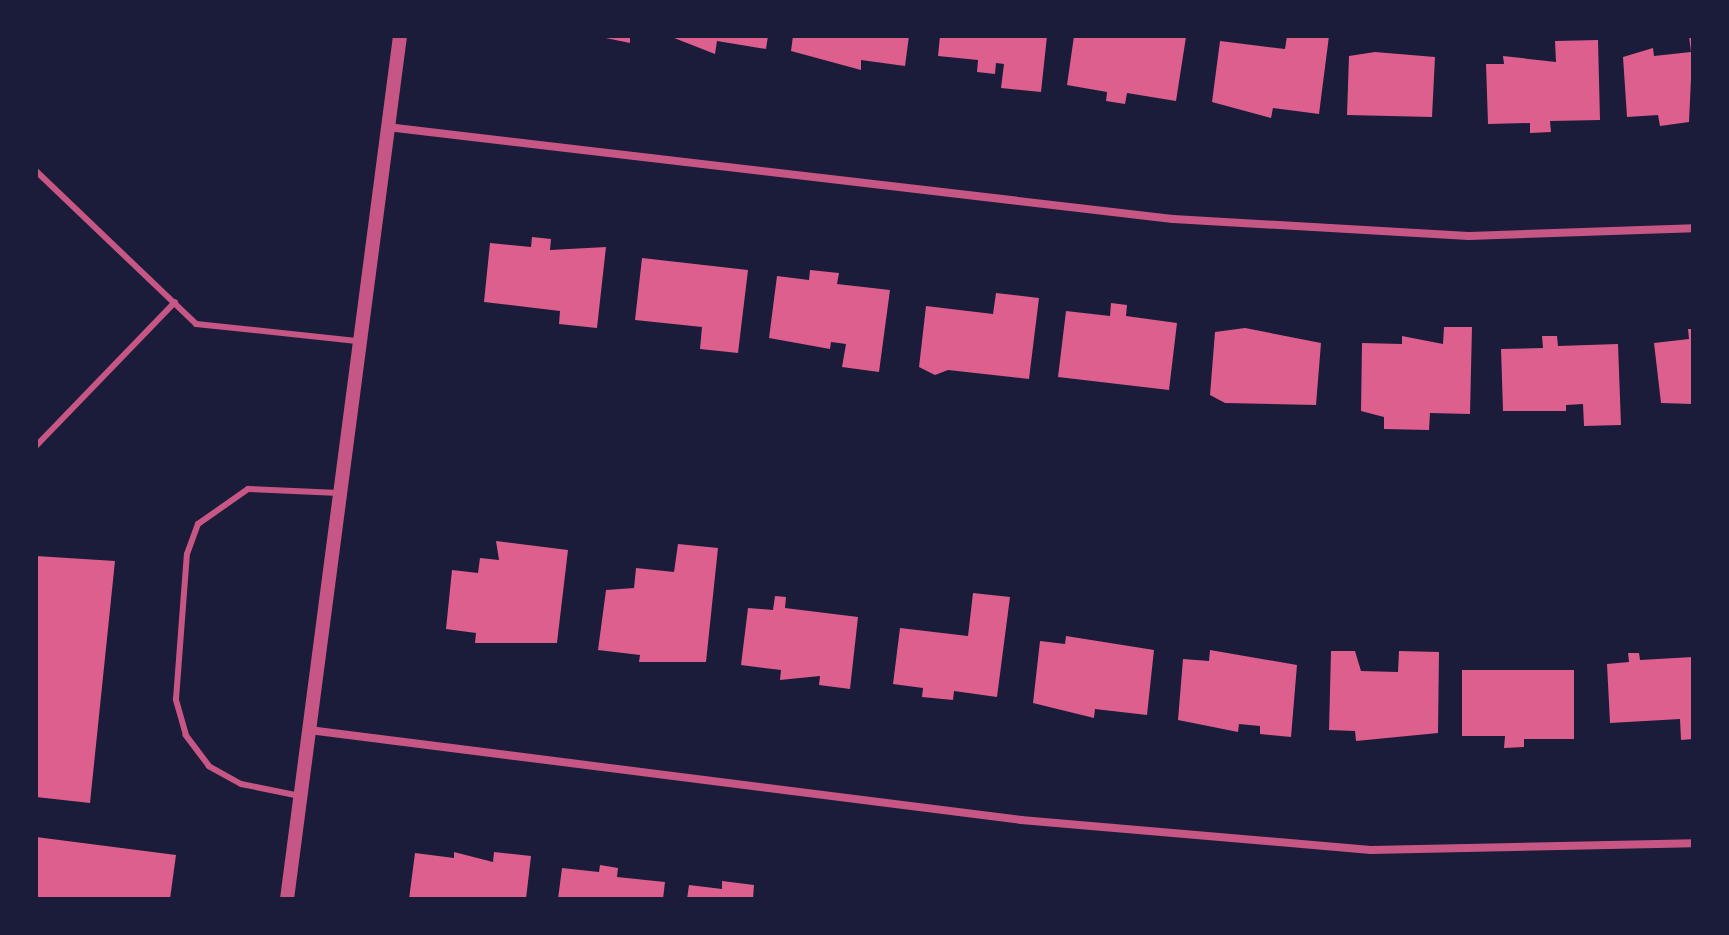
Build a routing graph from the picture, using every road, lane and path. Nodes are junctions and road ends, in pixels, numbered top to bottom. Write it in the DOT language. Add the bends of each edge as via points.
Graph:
graph roads {
  1 [pos="400,36"];
  2 [pos="386,127"];
  3 [pos="36,171"];
  4 [pos="1693,228"];
  5 [pos="175,302"];
  6 [pos="359,341"];
  7 [pos="36,446"];
  8 [pos="339,493"];
  9 [pos="309,730"];
  10 [pos="300,796"];
  11 [pos="1693,843"];
  12 [pos="287,899"];
  1 -- 2 [label="street"];
  2 -- 4 [label="street" via="1173,219 1469,236"];
  2 -- 6 [label="street"];
  3 -- 5 [label="lane"];
  5 -- 6 [label="lane" via="196,324"];
  5 -- 7 [label="lane"];
  6 -- 8 [label="street"];
  8 -- 9 [label="street"];
  8 -- 10 [label="lane" via="248,489 198,524 187,554 176,699 186,735 209,766 241,784"];
  9 -- 10 [label="street"];
  9 -- 11 [label="street" via="1021,820 1371,850 1616,850"];
  10 -- 12 [label="street"];
}
